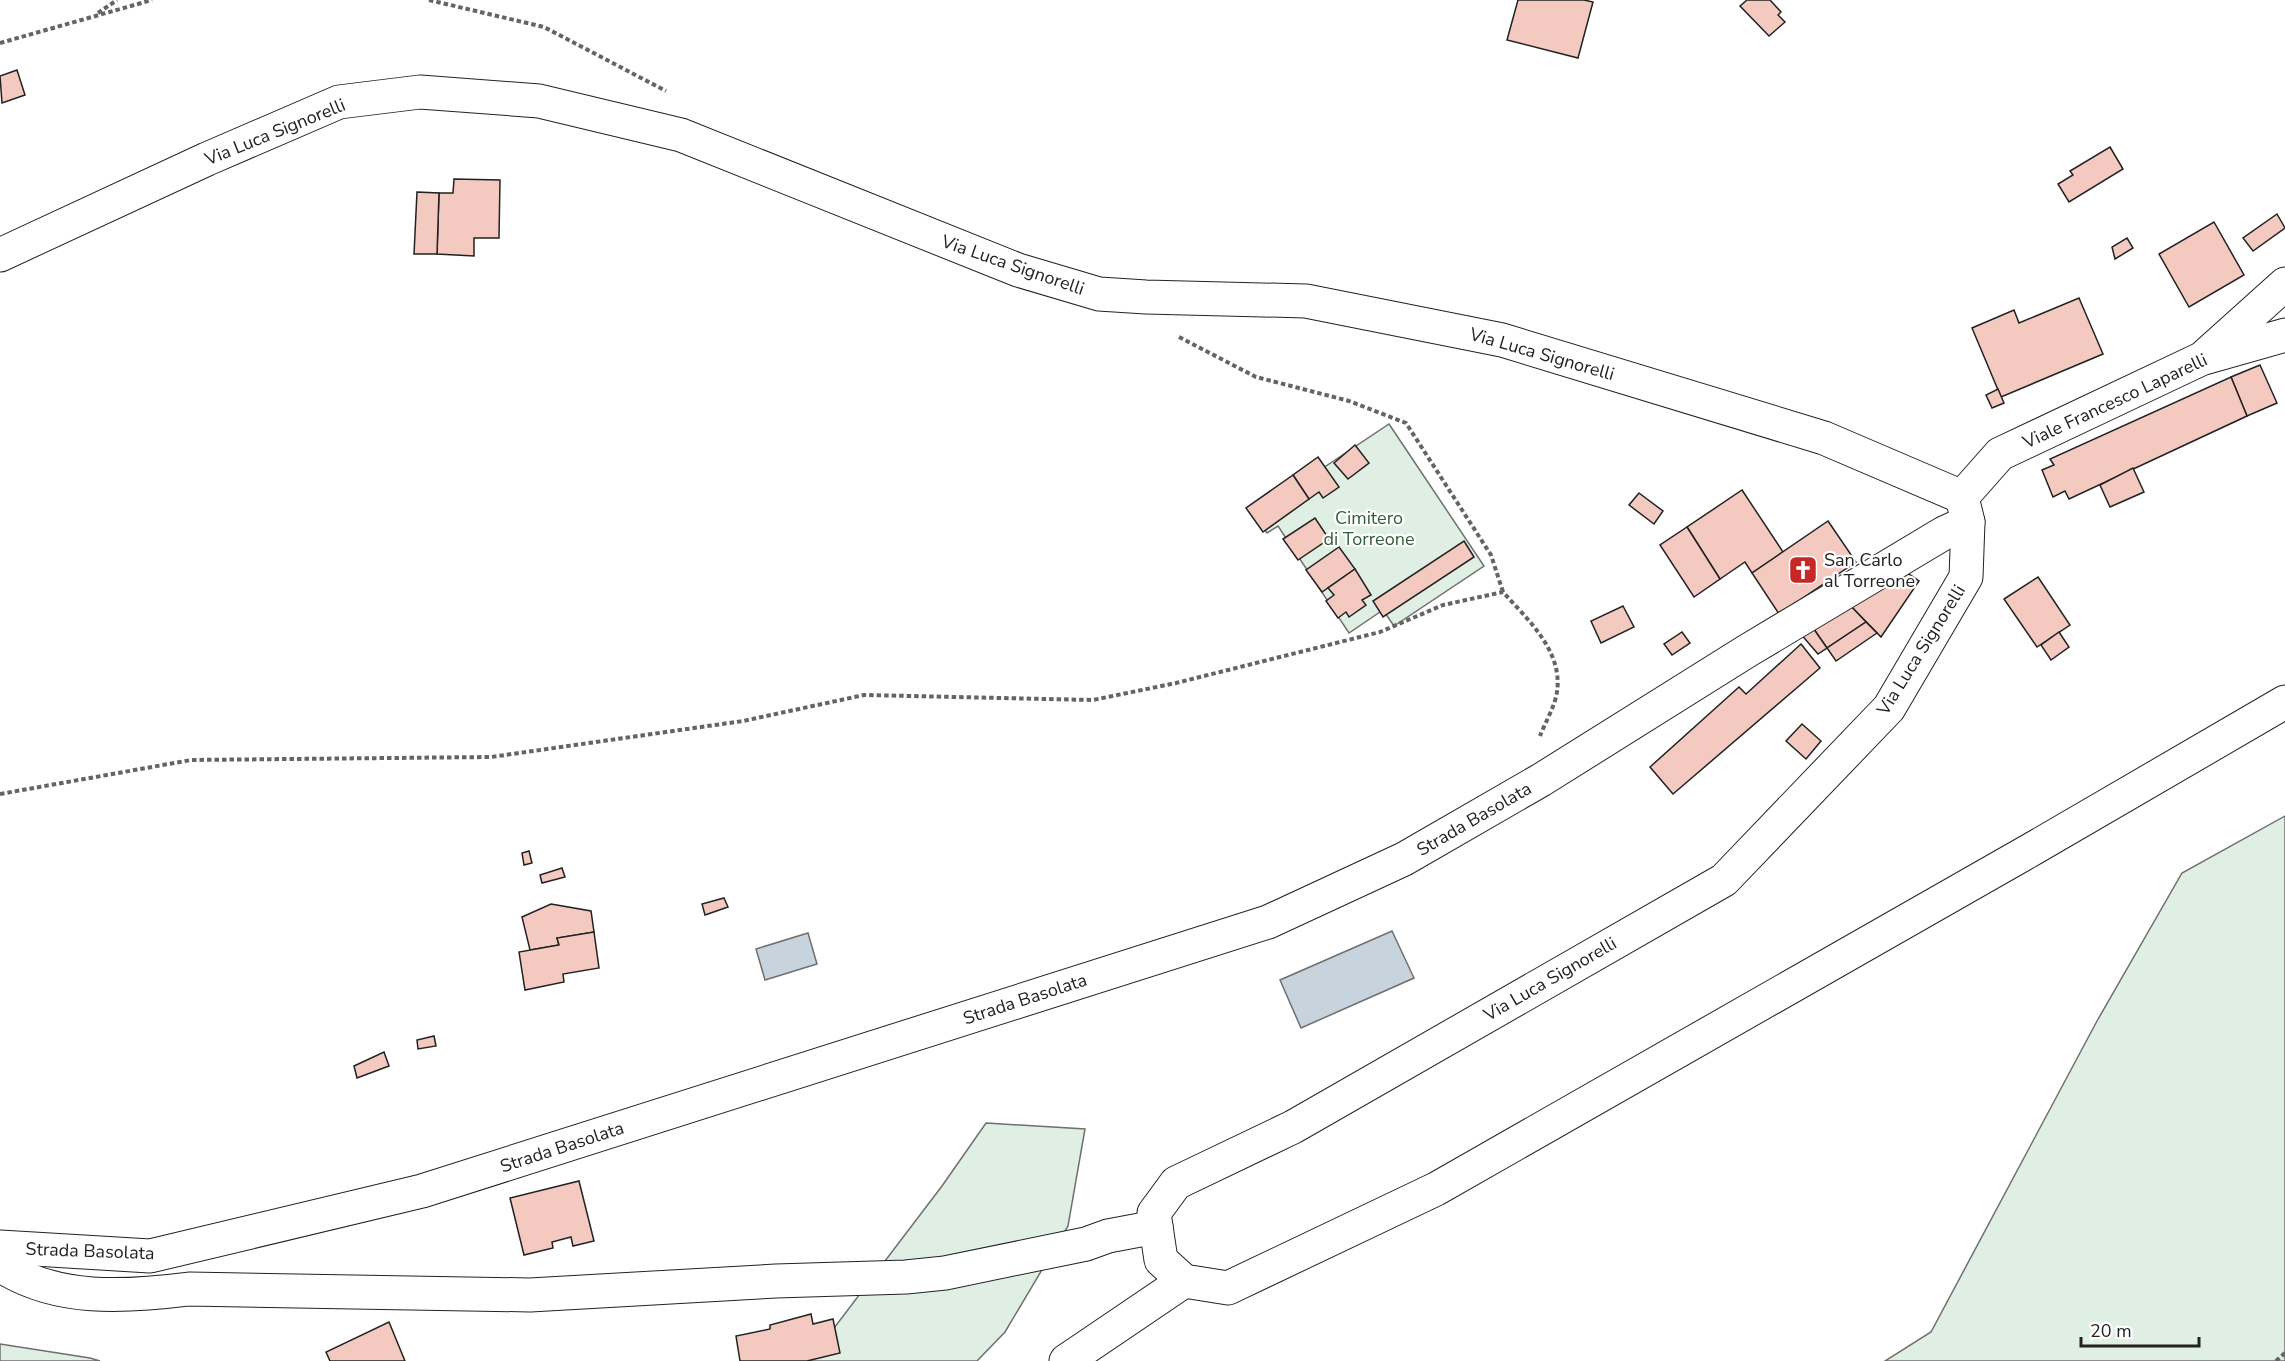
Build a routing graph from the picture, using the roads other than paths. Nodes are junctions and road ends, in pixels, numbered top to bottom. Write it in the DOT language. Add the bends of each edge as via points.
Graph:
graph roads {
  1 [pos="0,255"];
  2 [pos="2285,284"];
  3 [pos="2285,335"];
  4 [pos="2201,359"];
  5 [pos="1965,509"];
  6 [pos="2285,702"];
  7 [pos="1156,1227"];
  8 [pos="0,1247"];
  9 [pos="0,1265"];
  10 [pos="1184,1281"];
  11 [pos="1066,1361"];
  1 -- 5 [label="main road, Via Luca Signorelli" via="339,102 420,92 539,101 681,135 1018,270 1099,294 1306,301 1502,340 1824,438"];
  2 -- 4 [label="main road"];
  3 -- 4 [label="main road, Viale Francesco Laparelli"];
  4 -- 5 [label="main road, Viale Francesco Laparelli" via="2000,454"];
  5 -- 7 [label="main road, Via Luca Signorelli" via="1966,577 1889,708 1724,880 1293,1127 1176,1184 1154,1213"];
  5 -- 8 [label="main road, Strada Basolata" via="1944,533 1559,768 1404,859 1268,922 422,1191 150,1256"];
  6 -- 10 [label="main road" via="1436,1189 1228,1288"];
  7 -- 9 [label="main road" via="945,1273 530,1295 189,1288 145,1295 97,1295 41,1285"];
  7 -- 10 [label="main road, Via Luca Signorelli" via="1161,1260"];
  10 -- 11 [label="main road"];
}
